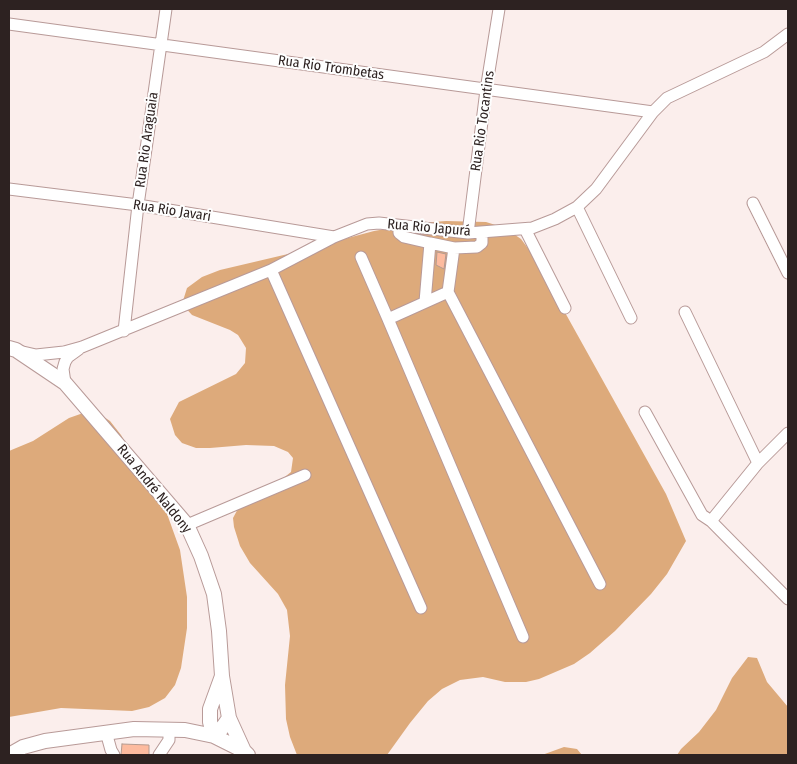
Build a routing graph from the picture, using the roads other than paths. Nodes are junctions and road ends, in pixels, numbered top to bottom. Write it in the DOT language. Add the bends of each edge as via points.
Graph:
graph roads {
  1 [pos="166,9"];
  2 [pos="499,9"];
  3 [pos="9,24"];
  4 [pos="788,34"];
  5 [pos="161,44"];
  6 [pos="486,90"];
  7 [pos="653,112"];
  8 [pos="9,189"];
  9 [pos="753,203"];
  10 [pos="138,205"];
  11 [pos="577,207"];
  12 [pos="399,227"];
  13 [pos="525,228"];
  14 [pos="482,232"];
  15 [pos="468,233"];
  16 [pos="334,238"];
  17 [pos="430,243"];
  18 [pos="454,248"];
  19 [pos="361,256"];
  20 [pos="271,270"];
  21 [pos="788,273"];
  22 [pos="448,292"];
  23 [pos="425,302"];
  24 [pos="565,308"];
  25 [pos="685,312"];
  26 [pos="630,318"];
  27 [pos="388,319"];
  28 [pos="124,330"];
  29 [pos="82,347"];
  30 [pos="12,349"];
  31 [pos="65,383"];
  32 [pos="645,412"];
  33 [pos="788,433"];
  34 [pos="758,463"];
  35 [pos="305,475"];
  36 [pos="711,520"];
  37 [pos="186,525"];
  38 [pos="600,584"];
  39 [pos="788,599"];
  40 [pos="422,608"];
  41 [pos="523,637"];
  42 [pos="222,676"];
  43 [pos="210,709"];
  44 [pos="229,718"];
  45 [pos="169,730"];
  46 [pos="185,730"];
  47 [pos="106,732"];
  48 [pos="214,736"];
  49 [pos="246,753"];
  50 [pos="9,755"];
  51 [pos="114,755"];
  52 [pos="159,755"];
  1 -- 5 [label="street, Rua Rio Araguaia"];
  2 -- 6 [label="street, Rua Rio Tocantins"];
  3 -- 5 [label="street, Rua Rio Trombetas"];
  4 -- 7 [label="street, Rua Rio Japurá" via="764,52 667,98"];
  5 -- 6 [label="street, Rua Rio Trombetas"];
  5 -- 10 [label="street, Rua Rio Araguaia"];
  6 -- 7 [label="street, Rua Rio Trombetas"];
  6 -- 15 [label="street, Rua Rio Tocantins"];
  7 -- 11 [label="street, Rua Rio Japurá" via="596,189"];
  8 -- 10 [label="street, Rua Rio Javari"];
  9 -- 21 [label="street"];
  10 -- 16 [label="street, Rua Rio Javari"];
  10 -- 28 [label="street, Rua Rio Araguaia"];
  11 -- 13 [label="street, Rua Rio Japurá" via="555,219"];
  11 -- 26 [label="street"];
  12 -- 15 [label="street, Rua Rio Japurá"];
  12 -- 16 [label="street, Rua Rio Japurá" via="367,224"];
  12 -- 17 [label="street" via="399,233 404,237"];
  13 -- 14 [label="street, Rua Rio Japurá"];
  13 -- 24 [label="street"];
  14 -- 15 [label="street, Rua Rio Japurá"];
  14 -- 18 [label="street" via="482,243 477,247"];
  16 -- 20 [label="street, Rua Rio Japurá"];
  17 -- 18 [label="street"];
  17 -- 23 [label="street"];
  18 -- 22 [label="street"];
  19 -- 27 [label="street"];
  20 -- 28 [label="street, Rua Rio Japurá"];
  20 -- 40 [label="street"];
  22 -- 23 [label="street"];
  22 -- 38 [label="street"];
  23 -- 27 [label="street"];
  25 -- 34 [label="street"];
  27 -- 41 [label="street"];
  28 -- 29 [label="street, Rua Rio Japurá"];
  29 -- 30 [label="street, Rua Rio Japurá" via="36,355"];
  29 -- 31 [label="street, Rua Rio Japurá" via="64,362"];
  30 -- 31 [label="main road, Rua André Naldony"];
  31 -- 37 [label="main road, Rua André Naldony"];
  32 -- 36 [label="street" via="702,516"];
  33 -- 34 [label="street"];
  34 -- 36 [label="street"];
  35 -- 37 [label="street"];
  36 -- 39 [label="street"];
  37 -- 42 [label="main road, Rua André Naldony" via="214,594"];
  42 -- 43 [label="main road, Rua André Naldony"];
  42 -- 44 [label="main road, Rua André Naldony"];
  43 -- 46 [label="main road"];
  43 -- 48 [label="main road, Rua André Naldony"];
  44 -- 48 [label="main road"];
  44 -- 49 [label="main road, Rua André Naldony"];
  45 -- 46 [label="main road"];
  45 -- 47 [label="main road"];
  45 -- 52 [label="street" via="168,740"];
  46 -- 48 [label="main road"];
  47 -- 50 [label="main road" via="45,740"];
  47 -- 51 [label="street"];
  48 -- 49 [label="main road"];
}
